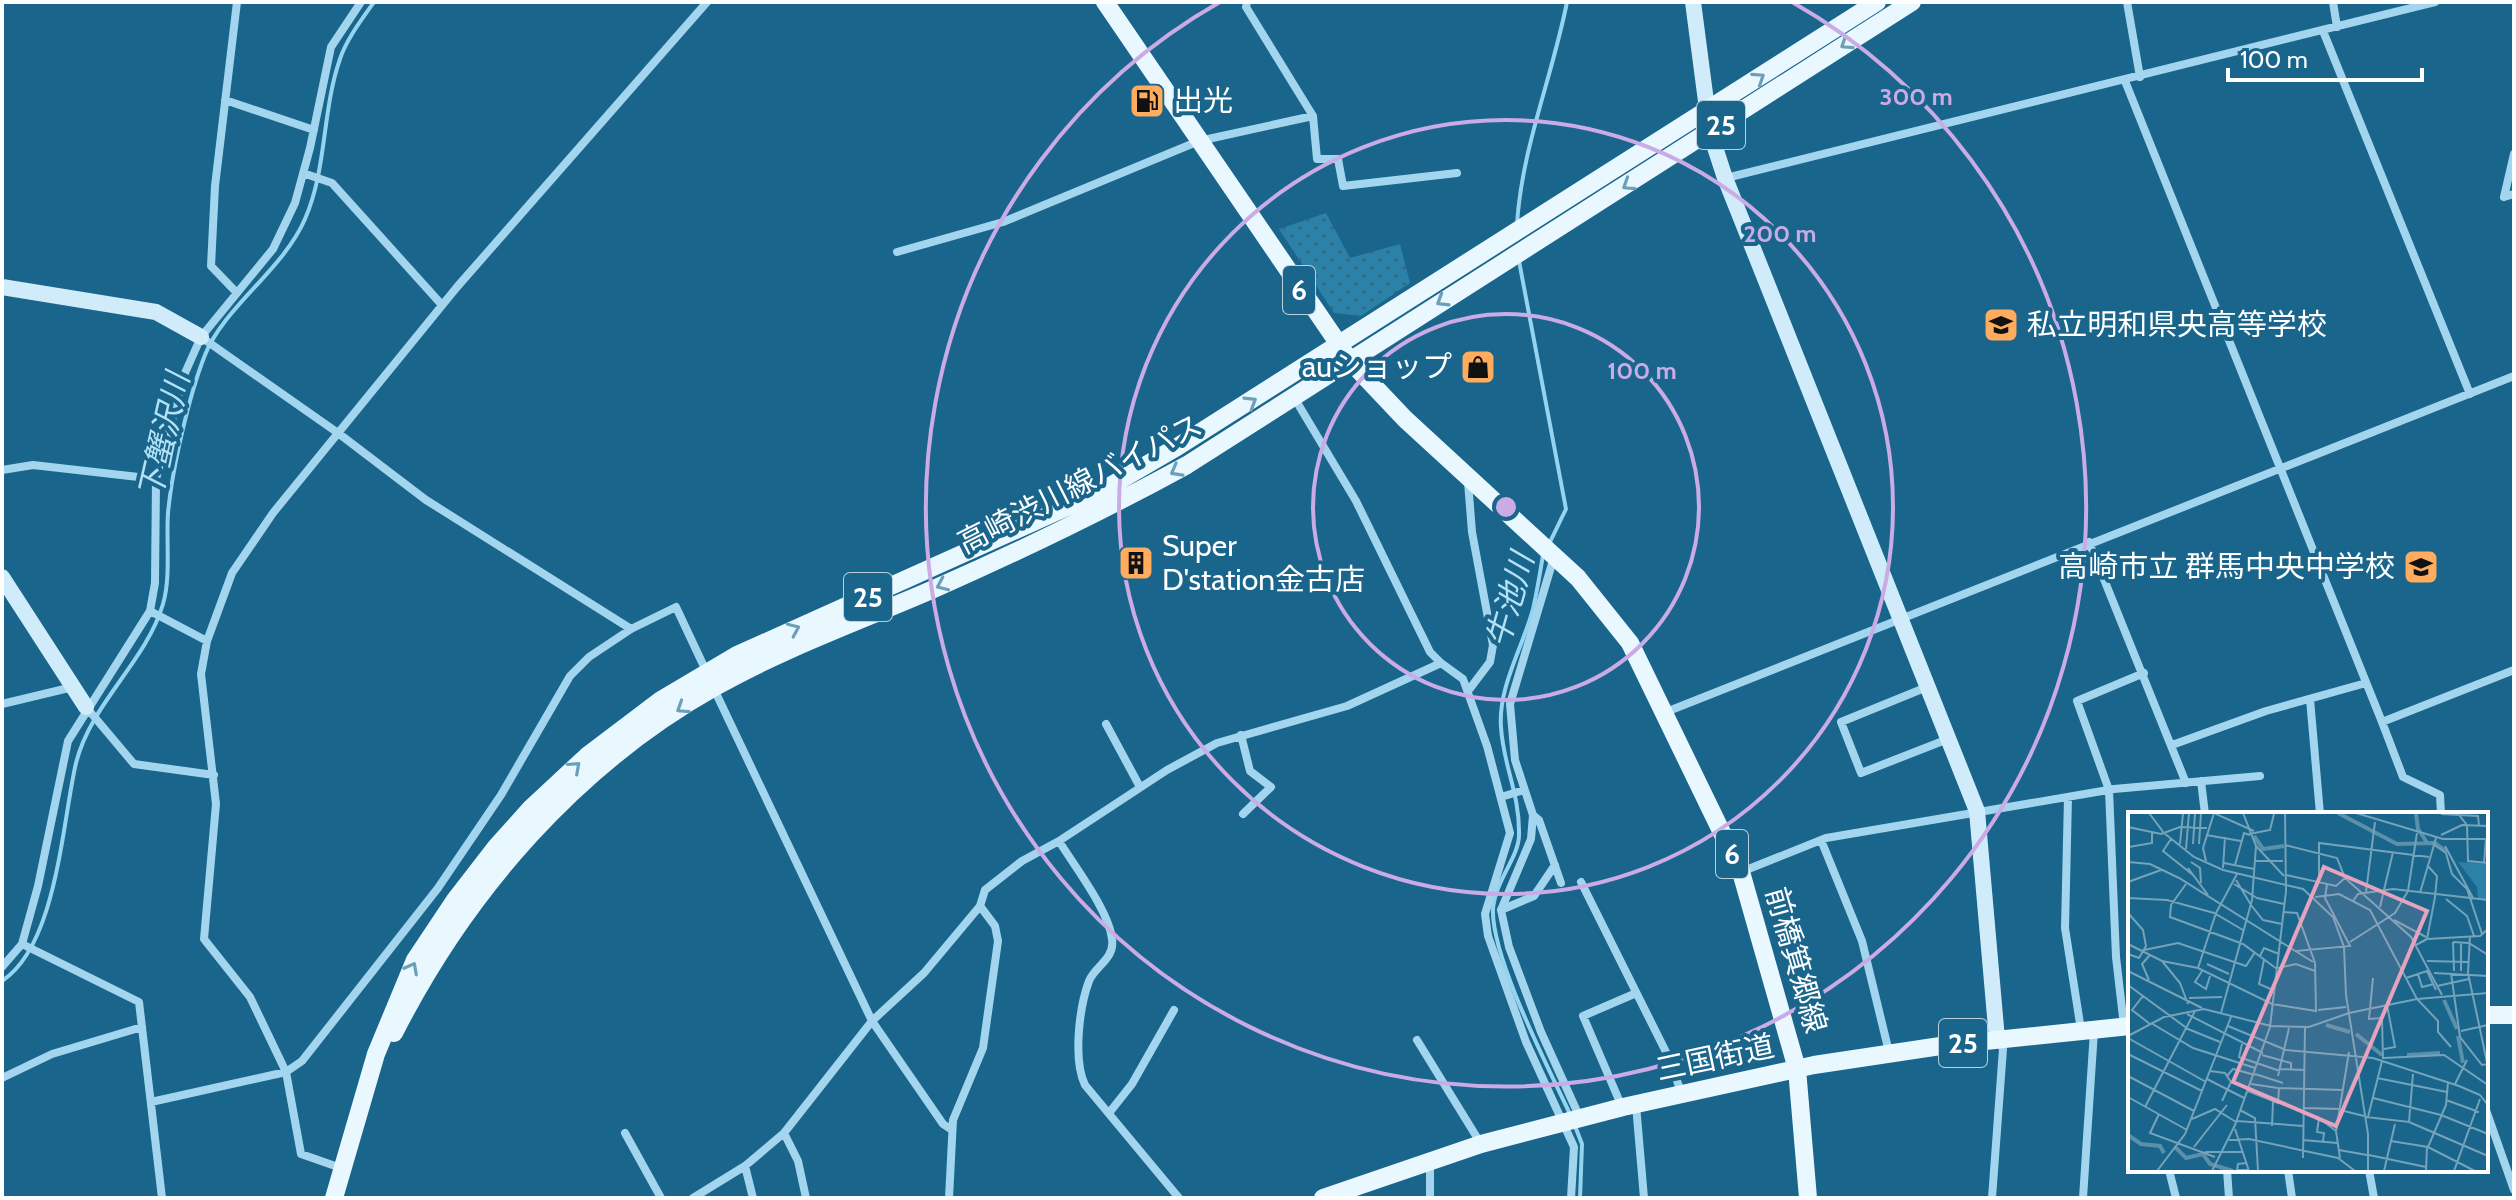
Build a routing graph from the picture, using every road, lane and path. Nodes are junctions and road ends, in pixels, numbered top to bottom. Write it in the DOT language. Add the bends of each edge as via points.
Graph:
graph roads {
  1 [pos="237,2"];
  2 [pos="361,2"];
  3 [pos="707,2"];
  4 [pos="1105,2"];
  5 [pos="1247,2"];
  6 [pos="1693,2"];
  7 [pos="1877,2"];
  8 [pos="1912,2"];
  9 [pos="2127,2"];
  10 [pos="2333,2"];
  11 [pos="2435,2"];
  12 [pos="2337,27"];
  13 [pos="2323,31"];
  14 [pos="2140,77"];
  15 [pos="2125,81"];
  16 [pos="225,100"];
  17 [pos="1709,110"];
  18 [pos="1313,116"];
  19 [pos="314,130"];
  20 [pos="1710,132"];
  21 [pos="1199,141"];
  22 [pos="2514,154"];
  23 [pos="303,173"];
  24 [pos="1457,173"];
  25 [pos="1725,178"];
  26 [pos="2514,194"];
  27 [pos="897,252"];
  28 [pos="2,287"];
  29 [pos="237,293"];
  30 [pos="442,305"];
  31 [pos="201,337"];
  32 [pos="1338,347"];
  33 [pos="1351,362"];
  34 [pos="2514,376"];
  35 [pos="2470,394"];
  36 [pos="1295,399"];
  37 [pos="338,433"];
  38 [pos="2280,468"];
  39 [pos="2,470"];
  40 [pos="1468,477"];
  41 [pos="156,479"];
  42 [pos="2089,542"];
  43 [pos="1548,550"];
  44 [pos="2,577"];
  45 [pos="150,611"];
  46 [pos="1900,618"];
  47 [pos="631,629"];
  48 [pos="207,641"];
  49 [pos="1441,663"];
  50 [pos="2514,670"];
  51 [pos="2144,673"];
  52 [pos="710,680"];
  53 [pos="2366,683"];
  54 [pos="73,687"];
  55 [pos="1927,687"];
  56 [pos="1468,691"];
  57 [pos="2310,699"];
  58 [pos="2,704"];
  59 [pos="86,707"];
  60 [pos="1666,712"];
  61 [pos="2382,722"];
  62 [pos="1106,724"];
  63 [pos="1241,735"];
  64 [pos="1948,738"];
  65 [pos="2172,745"];
  66 [pos="214,775"];
  67 [pos="2260,776"];
  68 [pos="2201,781"];
  69 [pos="2186,783"];
  70 [pos="1140,787"];
  71 [pos="1524,790"];
  72 [pos="2109,790"];
  73 [pos="1501,797"];
  74 [pos="2068,797"];
  75 [pos="1977,811"];
  76 [pos="2205,812"];
  77 [pos="2320,812"];
  78 [pos="2441,812"];
  79 [pos="1243,814"];
  80 [pos="1533,815"];
  81 [pos="1821,840"];
  82 [pos="1059,841"];
  83 [pos="1555,865"];
  84 [pos="1741,872"];
  85 [pos="1581,882"];
  86 [pos="1561,883"];
  87 [pos="980,906"];
  88 [pos="1501,910"];
  89 [pos="22,944"];
  90 [pos="2,967"];
  91 [pos="1634,994"];
  92 [pos="1174,1010"];
  93 [pos="2488,1015"];
  94 [pos="2514,1015"];
  95 [pos="872,1021"];
  96 [pos="142,1027"];
  97 [pos="2127,1027"];
  98 [pos="2088,1030"];
  99 [pos="1997,1039"];
  100 [pos="1417,1040"];
  101 [pos="1890,1053"];
  102 [pos="1797,1069"];
  103 [pos="286,1072"];
  104 [pos="2,1078"];
  105 [pos="1682,1095"];
  106 [pos="151,1102"];
  107 [pos="1629,1106"];
  108 [pos="1109,1113"];
  109 [pos="2488,1116"];
  110 [pos="1572,1120"];
  111 [pos="952,1130"];
  112 [pos="625,1133"];
  113 [pos="784,1133"];
  114 [pos="1481,1144"];
  115 [pos="1430,1160"];
  116 [pos="745,1166"];
  117 [pos="342,1168"];
  118 [pos="2170,1172"];
  119 [pos="2227,1172"];
  120 [pos="2288,1172"];
  121 [pos="2369,1172"];
  122 [pos="2514,1190"];
  123 [pos="158,1197"];
  124 [pos="334,1198"];
  125 [pos="661,1198"];
  126 [pos="693,1198"];
  127 [pos="753,1198"];
  128 [pos="806,1198"];
  129 [pos="949,1198"];
  130 [pos="1179,1198"];
  131 [pos="1323,1198"];
  132 [pos="1430,1198"];
  133 [pos="1571,1198"];
  134 [pos="1644,1198"];
  135 [pos="1808,1198"];
  136 [pos="1992,1198"];
  137 [pos="2083,1198"];
  138 [pos="2176,1198"];
  139 [pos="2229,1198"];
  140 [pos="2292,1198"];
  141 [pos="2374,1198"];
  1 -- 16 [label="street"];
  2 -- 19 [label="street" via="331,47"];
  3 -- 30 [label="street"];
  4 -- 21 [label="main road, 前橋箕郷線 / 6"];
  5 -- 18 [label="street"];
  6 -- 17 [label="street"];
  17 -- 7 [label="main road, 高崎渋川線バイパス / 25, one-way"];
  8 -- 20 [label="main road, 高崎渋川線バイパス / 25, one-way"];
  9 -- 14 [label="street"];
  10 -- 12 [label="street"];
  11 -- 12 [label="street"];
  12 -- 13 [label="street"];
  13 -- 14 [label="street"];
  13 -- 35 [label="street"];
  14 -- 15 [label="street"];
  15 -- 25 [label="street"];
  15 -- 38 [label="street"];
  16 -- 19 [label="street"];
  16 -- 29 [label="street" via="211,266"];
  17 -- 20 [label="street"];
  17 -- 32 [label="main road, 高崎渋川線バイパス / 25"];
  18 -- 21 [label="street"];
  18 -- 24 [label="street" via="1317,159 1338,159 1343,186"];
  19 -- 23 [label="street"];
  20 -- 25 [label="street"];
  20 -- 33 [label="main road, 高崎渋川線バイパス / 25, one-way"];
  21 -- 27 [label="street" via="1003,222"];
  21 -- 32 [label="main road, 前橋箕郷線 / 6"];
  22 -- 26 [label="street" via="2504,197"];
  23 -- 29 [label="street" via="273,249"];
  23 -- 30 [label="street" via="332,183"];
  25 -- 46 [label="street"];
  28 -- 31 [label="street" via="156,312"];
  29 -- 31 [label="street"];
  30 -- 37 [label="street"];
  31 -- 37 [label="street"];
  31 -- 41 [label="street" via="185,373"];
  32 -- 33 [label="main road, 前橋箕郷線 / 6"];
  52 -- 32 [label="main road, 高崎渋川線バイパス / 25, one-way" via="757,645 1098,493"];
  33 -- 36 [label="main road, 高崎渋川線バイパス / 25"];
  33 -- 40 [label="main road, 前橋箕郷線 / 6"];
  34 -- 35 [label="street"];
  35 -- 38 [label="street"];
  36 -- 49 [label="street" via="1356,501 1430,652"];
  36 -- 52 [label="main road, 高崎渋川線バイパス / 25, one-way" via="1106,509"];
  37 -- 47 [label="street" via="426,500"];
  37 -- 48 [label="street" via="232,573"];
  38 -- 42 [label="street"];
  38 -- 53 [label="street"];
  39 -- 41 [label="street" via="33,465"];
  40 -- 43 [label="main road, 前橋箕郷線 / 6"];
  40 -- 56 [label="street" via="1472,532 1493,645 1490,662"];
  41 -- 45 [label="street"];
  42 -- 46 [label="street"];
  42 -- 51 [label="street"];
  43 -- 60 [label="main road, 前橋箕郷線 / 6" via="1614,620"];
  43 -- 71 [label="street" via="1510,704 1510,729"];
  44 -- 54 [label="street"];
  45 -- 48 [label="street"];
  45 -- 59 [label="street"];
  46 -- 55 [label="street"];
  46 -- 60 [label="street"];
  47 -- 52 [label="street" via="676,607"];
  47 -- 103 [label="street" via="570,676 501,795 438,888 302,1061"];
  48 -- 66 [label="street" via="201,674"];
  49 -- 56 [label="street" via="1463,679"];
  49 -- 63 [label="street" via="1347,706"];
  50 -- 61 [label="street"];
  51 -- 65 [label="street"];
  51 -- 72 [label="street" via="2077,701"];
  52 -- 95 [label="street"];
  52 -- 117 [label="main road, 高崎渋川線バイパス / 25" via="597,770 507,862 435,960 364,1093"];
  53 -- 57 [label="street"];
  53 -- 61 [label="street"];
  54 -- 58 [label="street"];
  54 -- 59 [label="street"];
  55 -- 64 [label="street"];
  55 -- 64 [label="street" via="1841,722 1861,773"];
  56 -- 73 [label="street"];
  57 -- 65 [label="street"];
  57 -- 77 [label="street"];
  59 -- 66 [label="street" via="134,764"];
  59 -- 89 [label="street" via="68,741"];
  60 -- 84 [label="main road, 前橋箕郷線 / 6"];
  61 -- 78 [label="street" via="2403,777 2440,795"];
  62 -- 70 [label="street"];
  63 -- 70 [label="street"];
  63 -- 79 [label="street" via="1250,771 1271,787"];
  64 -- 75 [label="street"];
  65 -- 69 [label="street"];
  66 -- 103 [label="street" via="204,939 250,997"];
  67 -- 68 [label="street"];
  68 -- 69 [label="street"];
  68 -- 76 [label="street"];
  69 -- 72 [label="street"];
  70 -- 82 [label="street"];
  71 -- 73 [label="street"];
  71 -- 80 [label="street"];
  72 -- 74 [label="street"];
  72 -- 97 [label="street" via="2116,957"];
  73 -- 110 [label="street" via="1510,833 1485,914 1488,936 1526,1042"];
  74 -- 75 [label="street"];
  74 -- 98 [label="street" via="2065,928"];
  75 -- 81 [label="street"];
  75 -- 99 [label="street"];
  80 -- 83 [label="street"];
  80 -- 88 [label="street" via="1531,839"];
  81 -- 84 [label="street"];
  81 -- 101 [label="street" via="1862,941"];
  82 -- 87 [label="street" via="985,890"];
  82 -- 108 [label="street" via="1112,935 1109,957 1089,980 1077,1056 1085,1085"];
  83 -- 86 [label="street"];
  83 -- 88 [label="street" via="1534,896"];
  84 -- 102 [label="main road, 前橋箕郷線 / 6"];
  85 -- 91 [label="street"];
  87 -- 95 [label="street" via="924,973"];
  87 -- 111 [label="street" via="995,926 998,941 983,1048"];
  88 -- 110 [label="street"];
  89 -- 90 [label="street"];
  89 -- 96 [label="street" via="139,1002"];
  91 -- 105 [label="street" via="1666,1052"];
  91 -- 107 [label="street" via="1583,1016"];
  92 -- 108 [label="street"];
  93 -- 94 [label="main road"];
  95 -- 111 [label="street"];
  95 -- 113 [label="street"];
  96 -- 104 [label="street" via="52,1054"];
  96 -- 106 [label="street"];
  97 -- 98 [label="main road, 三国街道 / 25"];
  98 -- 99 [label="main road, 三国街道 / 25"];
  98 -- 137 [label="street"];
  99 -- 101 [label="main road, 三国街道 / 25"];
  99 -- 136 [label="street" via="2003,1049"];
  100 -- 114 [label="street"];
  101 -- 102 [label="main road, 三国街道 / 25"];
  102 -- 105 [label="main road, 三国街道 / 25"];
  102 -- 135 [label="main road, 前橋箕郷線 / 6"];
  103 -- 106 [label="street"];
  103 -- 117 [label="street" via="301,1154"];
  105 -- 107 [label="main road, 三国街道 / 25"];
  106 -- 123 [label="street"];
  107 -- 110 [label="main road, 三国街道 / 25"];
  107 -- 134 [label="street"];
  108 -- 130 [label="street"];
  109 -- 122 [label="street"];
  110 -- 114 [label="main road, 三国街道 / 25"];
  110 -- 133 [label="street"];
  111 -- 129 [label="street"];
  112 -- 125 [label="street"];
  113 -- 116 [label="street"];
  113 -- 128 [label="street" via="798,1161"];
  114 -- 115 [label="main road, 三国街道 / 25"];
  115 -- 131 [label="main road, 三国街道 / 25"];
  115 -- 132 [label="street"];
  116 -- 126 [label="street"];
  116 -- 127 [label="street"];
  117 -- 124 [label="main road, 高崎渋川線バイパス / 25"];
  118 -- 138 [label="street"];
  119 -- 139 [label="street"];
  120 -- 140 [label="street"];
  121 -- 141 [label="street"];
}
